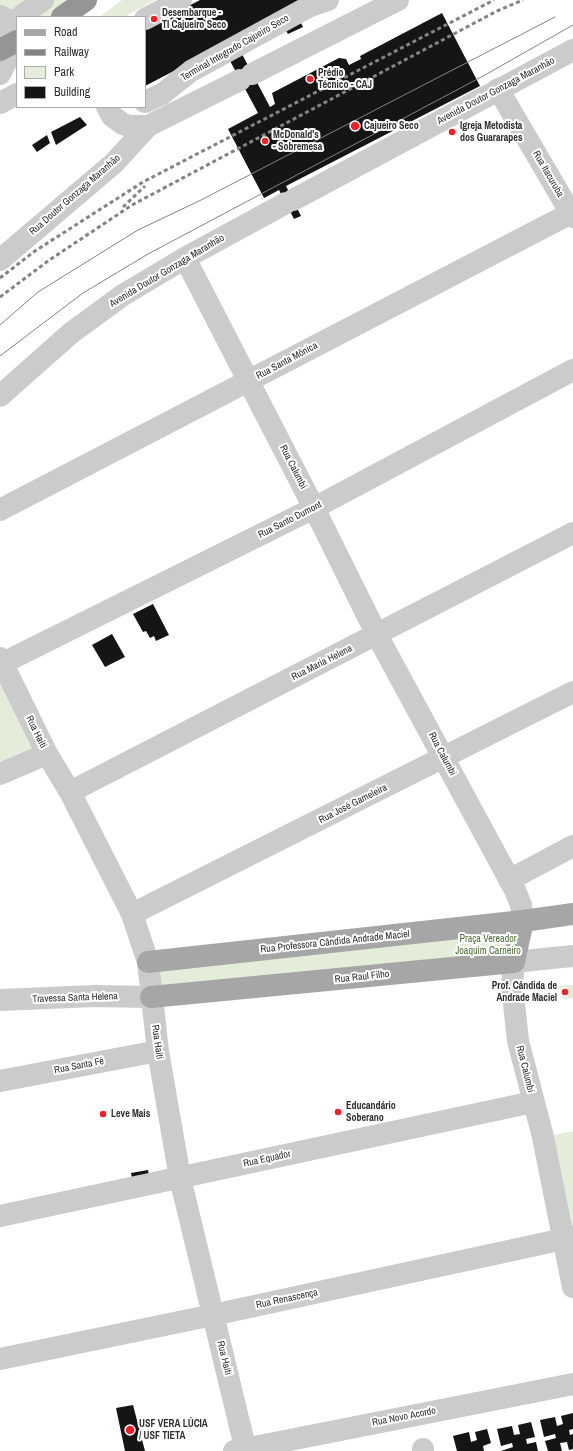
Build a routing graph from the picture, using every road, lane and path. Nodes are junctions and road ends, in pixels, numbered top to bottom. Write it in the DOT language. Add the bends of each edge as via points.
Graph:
graph roads {
  1 [pos="43,0"];
  2 [pos="86,0"];
  3 [pos="181,0"];
  4 [pos="328,0"];
  5 [pos="398,0"];
  6 [pos="25,16"];
  7 [pos="63,16"];
  8 [pos="146,18"];
  9 [pos="12,27"];
  10 [pos="0,50"];
  11 [pos="573,50"];
  12 [pos="0,74"];
  13 [pos="498,89"];
  14 [pos="16,95"];
  15 [pos="146,102"];
  16 [pos="0,104"];
  17 [pos="108,108"];
  18 [pos="148,126"];
  19 [pos="572,214"];
  20 [pos="185,258"];
  21 [pos="0,260"];
  22 [pos="573,370"];
  23 [pos="249,381"];
  24 [pos="0,396"];
  25 [pos="314,508"];
  26 [pos="0,510"];
  27 [pos="573,533"];
  28 [pos="377,635"];
  29 [pos="1,660"];
  30 [pos="573,692"];
  31 [pos="47,754"];
  32 [pos="444,758"];
  33 [pos="0,774"];
  34 [pos="70,792"];
  35 [pos="573,846"];
  36 [pos="509,880"];
  37 [pos="132,914"];
  38 [pos="573,914"];
  39 [pos="523,921"];
  40 [pos="573,956"];
  41 [pos="148,962"];
  42 [pos="514,962"];
  43 [pos="151,996"];
  44 [pos="0,1000"];
  45 [pos="158,1051"];
  46 [pos="0,1081"];
  47 [pos="533,1102"];
  48 [pos="180,1178"];
  49 [pos="0,1216"];
  50 [pos="568,1238"];
  51 [pos="573,1287"];
  52 [pos="213,1315"];
  53 [pos="0,1359"];
  54 [pos="573,1384"];
  55 [pos="242,1450"];
  1 -- 6 [label="street"];
  2 -- 7 [label="highway"];
  3 -- 8 [label="street"];
  4 -- 15 [label="street, Terminal Integrado Cajueiro Seco" via="310,6 198,68 162,94"];
  5 -- 18 [label="street"];
  9 -- 10 [label="highway"];
  9 -- 12 [label="street"];
  11 -- 13 [label="street, Avenida Doutor Gonzaga Maranhão"];
  13 -- 19 [label="street, Rua Itacuruba"];
  13 -- 20 [label="street, Avenida Doutor Gonzaga Maranhão"];
  14 -- 16 [label="street"];
  17 -- 18 [label="street" via="112,116 123,124"];
  18 -- 21 [label="street, Rua Doutor Gonzaga Maranhão" via="114,163"];
  19 -- 23 [label="street, Rua Santa Mônica"];
  20 -- 23 [label="street, Rua Calumbi"];
  20 -- 24 [label="street, Avenida Doutor Gonzaga Maranhão" via="123,295 78,328"];
  22 -- 25 [label="street, Rua Santo Dumont"];
  23 -- 25 [label="street, Rua Calumbi"];
  23 -- 26 [label="street, Rua Santa Mônica"];
  25 -- 28 [label="street, Rua Calumbi"];
  25 -- 29 [label="street, Rua Santo Dumont"];
  27 -- 28 [label="street, Rua Maria Helena"];
  28 -- 32 [label="street, Rua Calumbi"];
  28 -- 34 [label="street, Rua Maria Helena"];
  29 -- 31 [label="street, Rua Haiti"];
  30 -- 32 [label="street, Rua José Gameleira"];
  31 -- 33 [label="street"];
  31 -- 34 [label="street, Rua Haiti"];
  32 -- 36 [label="street, Rua Calumbi"];
  32 -- 37 [label="street, Rua José Gameleira"];
  34 -- 37 [label="street, Rua Haiti"];
  35 -- 36 [label="street"];
  36 -- 39 [label="street, Rua Calumbi" via="521,905"];
  37 -- 41 [label="street, Rua Haiti"];
  38 -- 39 [label="main road, Rua Professora Cândida Andrade Maciel"];
  39 -- 41 [label="main road, Rua Professora Cândida Andrade Maciel"];
  39 -- 42 [label="main road, Rua Calumbi"];
  40 -- 42 [label="street, Rua Raul Filho"];
  41 -- 43 [label="street, Rua Haiti"];
  42 -- 43 [label="main road, Rua Raul Filho"];
  42 -- 47 [label="street, Rua Calumbi" via="514,1019"];
  43 -- 44 [label="street, Travessa Santa Helena"];
  43 -- 45 [label="street, Rua Haiti"];
  45 -- 46 [label="street, Rua Santa Fé"];
  45 -- 48 [label="street, Rua Haiti"];
  47 -- 48 [label="street, Rua Equador"];
  47 -- 50 [label="street, Rua Calumbi"];
  48 -- 49 [label="street, Rua Equador"];
  48 -- 52 [label="street, Rua Haiti"];
  50 -- 51 [label="street, Rua Calumbi"];
  50 -- 52 [label="street, Rua Renascença"];
  52 -- 53 [label="street, Rua Renascença"];
  52 -- 55 [label="street, Rua Haiti"];
  54 -- 55 [label="street, Rua Novo Acordo"];
}
